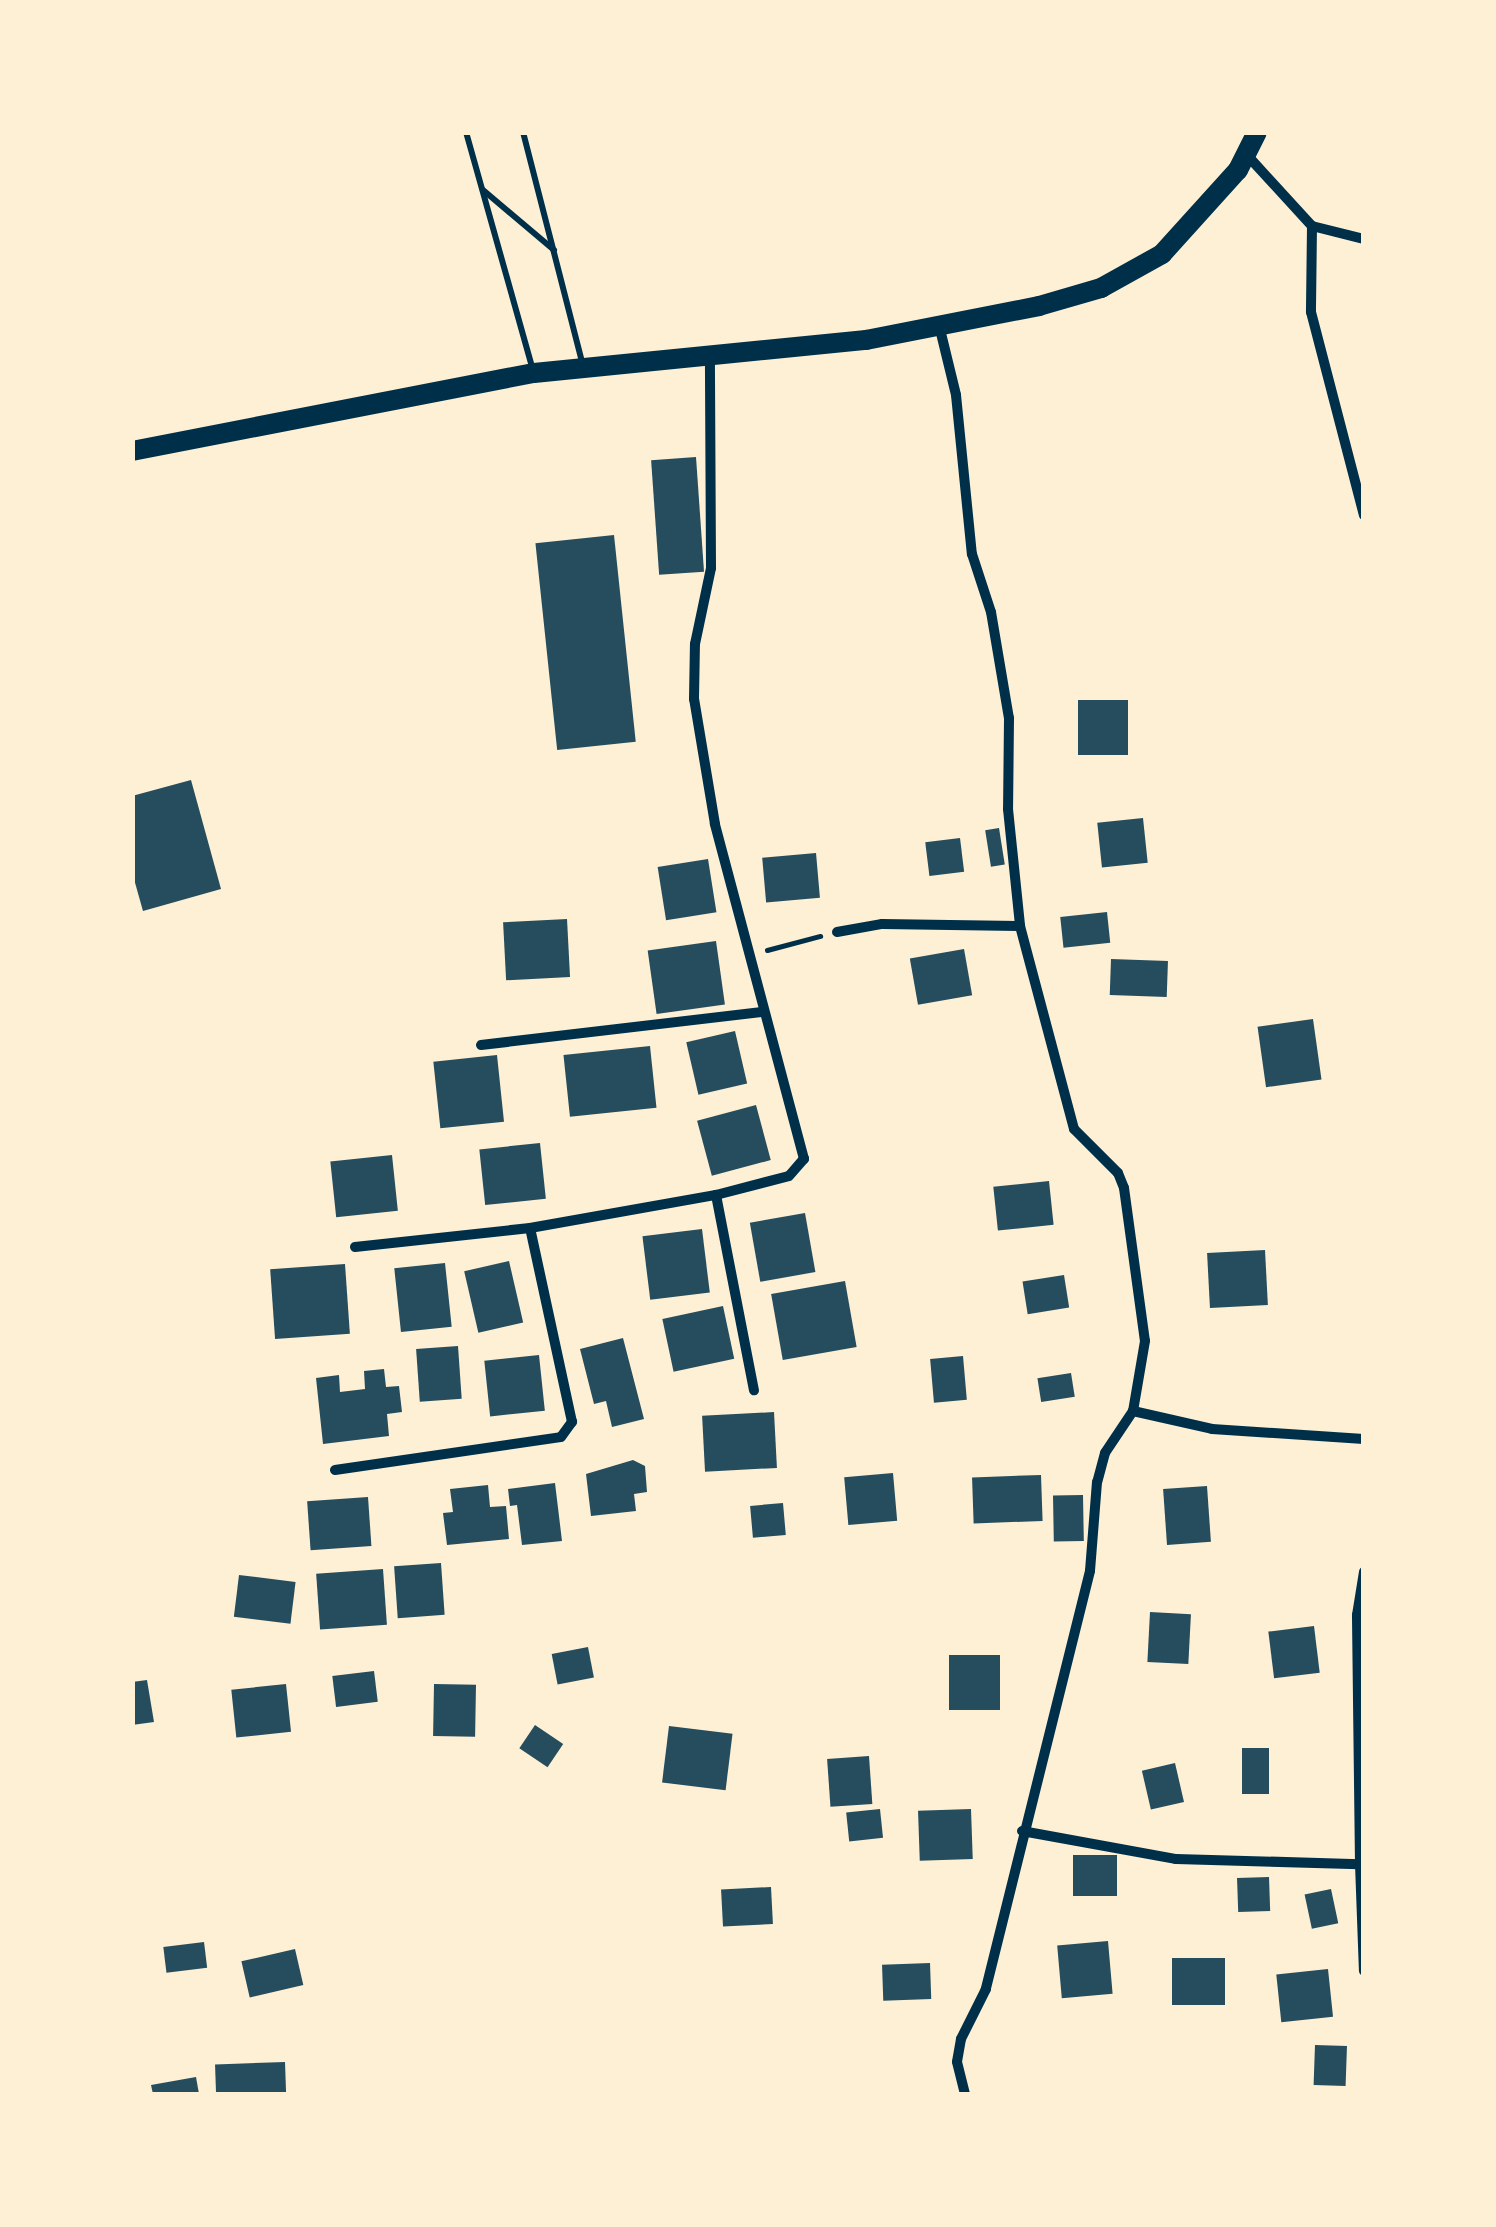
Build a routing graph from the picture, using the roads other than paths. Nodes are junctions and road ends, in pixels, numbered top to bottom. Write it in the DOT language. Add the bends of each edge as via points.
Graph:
graph roads {
  1 [pos="466,132"];
  2 [pos="523,132"];
  3 [pos="1258,132"];
  4 [pos="1246,154"];
  5 [pos="482,190"];
  6 [pos="1312,226"];
  7 [pos="1364,239"];
  8 [pos="555,251"];
  9 [pos="939,325"];
  10 [pos="710,353"];
  11 [pos="583,366"];
  12 [pos="534,374"];
  13 [pos="132,451"];
  14 [pos="1364,515"];
  15 [pos="1020,926"];
  16 [pos="837,932"];
  17 [pos="764,1012"];
  18 [pos="481,1045"];
  19 [pos="716,1195"];
  20 [pos="530,1228"];
  21 [pos="355,1246"];
  22 [pos="754,1390"];
  23 [pos="1133,1412"];
  24 [pos="1364,1439"];
  25 [pos="335,1470"];
  26 [pos="1364,1572"];
  27 [pos="1022,1831"];
  28 [pos="1360,1864"];
  29 [pos="1362,1889"];
  30 [pos="1364,1971"];
  31 [pos="965,2094"];
  1 -- 5 [label="lane"];
  2 -- 8 [label="lane"];
  3 -- 4 [label="main road"];
  4 -- 6 [label="street"];
  4 -- 9 [label="main road" via="1162,254 1101,288"];
  5 -- 8 [label="lane"];
  5 -- 12 [label="lane"];
  6 -- 7 [label="street"];
  6 -- 14 [label="street" via="1311,312"];
  8 -- 11 [label="lane"];
  9 -- 10 [label="main road" via="866,340"];
  9 -- 15 [label="street" via="956,395 972,554 992,612 1009,718 1008,809"];
  10 -- 11 [label="main road"];
  10 -- 17 [label="street" via="712,568 695,644 694,700 714,824"];
  11 -- 12 [label="main road"];
  12 -- 13 [label="main road"];
  15 -- 16 [label="street" via="882,924"];
  15 -- 23 [label="street" via="1074,1129 1118,1173 1124,1188 1145,1341"];
  17 -- 18 [label="street"];
  17 -- 19 [label="street" via="804,1159 789,1176"];
  19 -- 20 [label="street"];
  19 -- 22 [label="street"];
  20 -- 21 [label="street"];
  20 -- 25 [label="street" via="572,1422 561,1438"];
  23 -- 24 [label="street" via="1212,1429"];
  23 -- 27 [label="street" via="1105,1453 1097,1482 1090,1571"];
  26 -- 28 [label="street" via="1357,1615"];
  27 -- 28 [label="street" via="1176,1859"];
  27 -- 31 [label="street" via="986,1989 961,2039 957,2062"];
  28 -- 29 [label="street"];
  29 -- 30 [label="street"];
}
